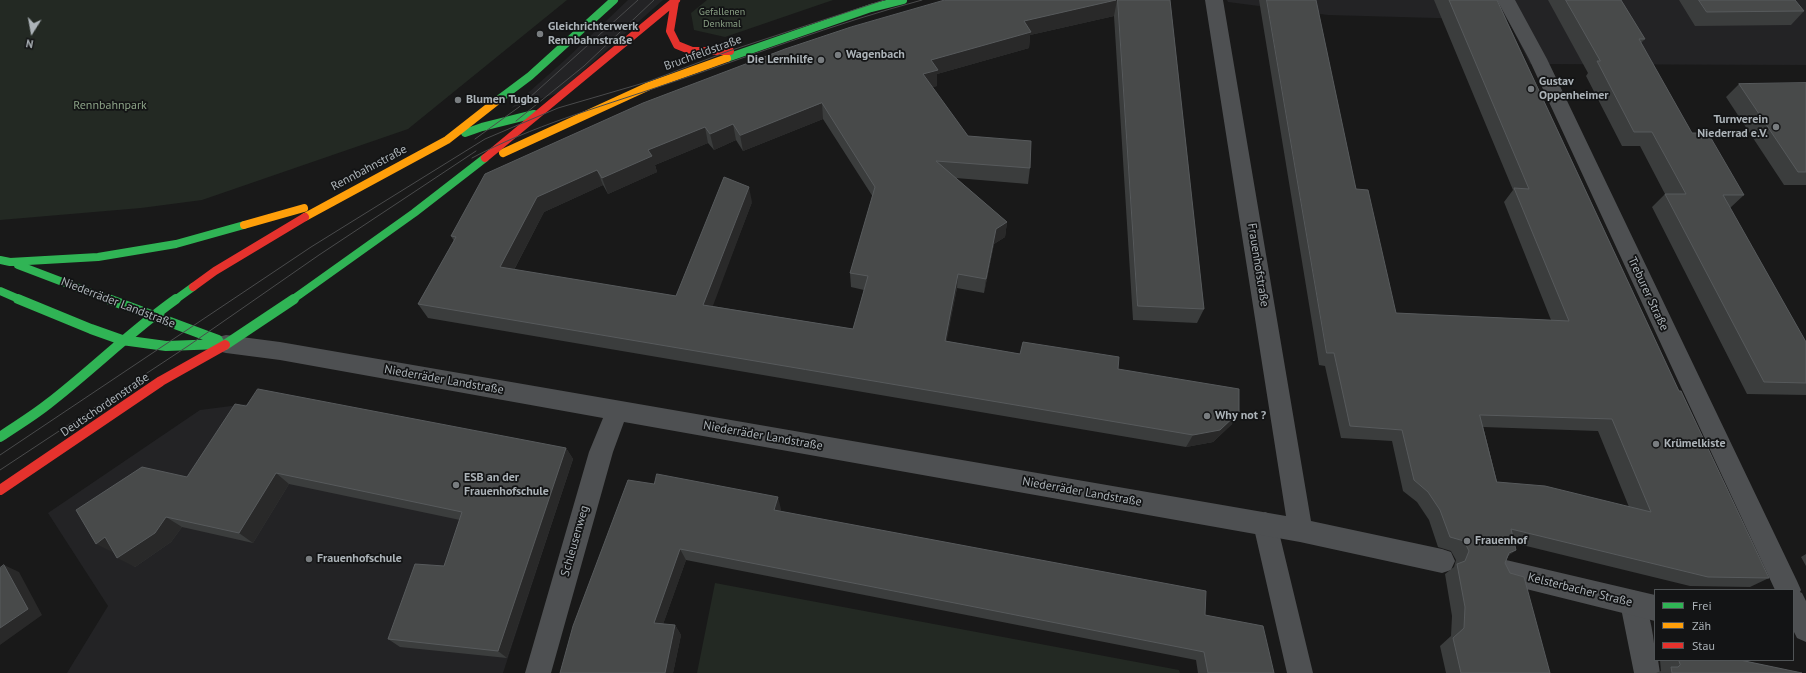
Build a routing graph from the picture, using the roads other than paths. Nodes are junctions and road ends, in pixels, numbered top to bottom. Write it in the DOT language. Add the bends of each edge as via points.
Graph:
graph roads {
  1 [pos="614,0"];
  2 [pos="903,0"];
  3 [pos="1214,0"];
  4 [pos="1506,0"];
  5 [pos="675,1"];
  6 [pos="751,49"];
  7 [pos="649,86"];
  8 [pos="596,99"];
  9 [pos="558,108"];
  10 [pos="539,112"];
  11 [pos="447,140"];
  12 [pos="479,163"];
  13 [pos="336,198"];
  14 [pos="0,260"];
  15 [pos="10,262"];
  16 [pos="0,291"];
  17 [pos="153,315"];
  18 [pos="122,340"];
  19 [pos="226,344"];
  20 [pos="617,411"];
  21 [pos="0,437"];
  22 [pos="0,490"];
  23 [pos="1265,524"];
  24 [pos="1300,530"];
  25 [pos="1442,561"];
  26 [pos="1506,572"];
  27 [pos="1788,589"];
  28 [pos="1794,604"];
  29 [pos="1644,605"];
  30 [pos="1806,629"];
  31 [pos="1794,638"];
  32 [pos="1806,640"];
  33 [pos="538,673"];
  34 [pos="1300,673"];
  35 [pos="1647,673"];
  1 -- 11 [label="street, Rennbahnstraße" via="530,76"];
  2 -- 6 [label="street, Bruchfeldstraße" via="871,8"];
  3 -- 24 [label="street, Frauenhofstraße"];
  4 -- 27 [label="street, Treburer Straße" via="1538,59"];
  5 -- 6 [label="street" via="670,30 677,45 692,51"];
  5 -- 10 [label="street"];
  6 -- 7 [label="street, Bruchfeldstraße"];
  7 -- 8 [label="street, Bruchfeldstraße"];
  7 -- 12 [label="street, Bruchfeldstraße"];
  9 -- 10 [label="street"];
  10 -- 11 [label="street" via="482,127"];
  10 -- 12 [label="street"];
  11 -- 13 [label="street, Rennbahnstraße"];
  12 -- 19 [label="street" via="279,309"];
  13 -- 15 [label="street, Niederräder Landstraße" via="176,244 98,257"];
  13 -- 17 [label="street, Rennbahnstraße" via="215,271"];
  14 -- 15 [label="street, Niederräder Landstraße"];
  15 -- 17 [label="street, Niederräder Landstraße"];
  16 -- 18 [label="street, Niederräder Landstraße"];
  17 -- 18 [label="street, Rennbahnstraße"];
  17 -- 19 [label="street, Niederräder Landstraße"];
  18 -- 19 [label="street, Niederräder Landstraße" via="166,346"];
  18 -- 21 [label="street" via="47,405"];
  19 -- 20 [label="street, Niederräder Landstraße" via="300,354"];
  19 -- 22 [label="street, Deutschordenstraße" via="161,381"];
  20 -- 23 [label="street, Niederräder Landstraße"];
  20 -- 33 [label="street, Schleusenweg" via="601,452"];
  23 -- 24 [label="street, Niederräder Landstraße"];
  23 -- 34 [label="street"];
  24 -- 25 [label="street"];
  26 -- 29 [label="street, Kelsterbacher Straße"];
  28 -- 30 [label="street"];
  29 -- 35 [label="street"];
  31 -- 32 [label="street"];
}
